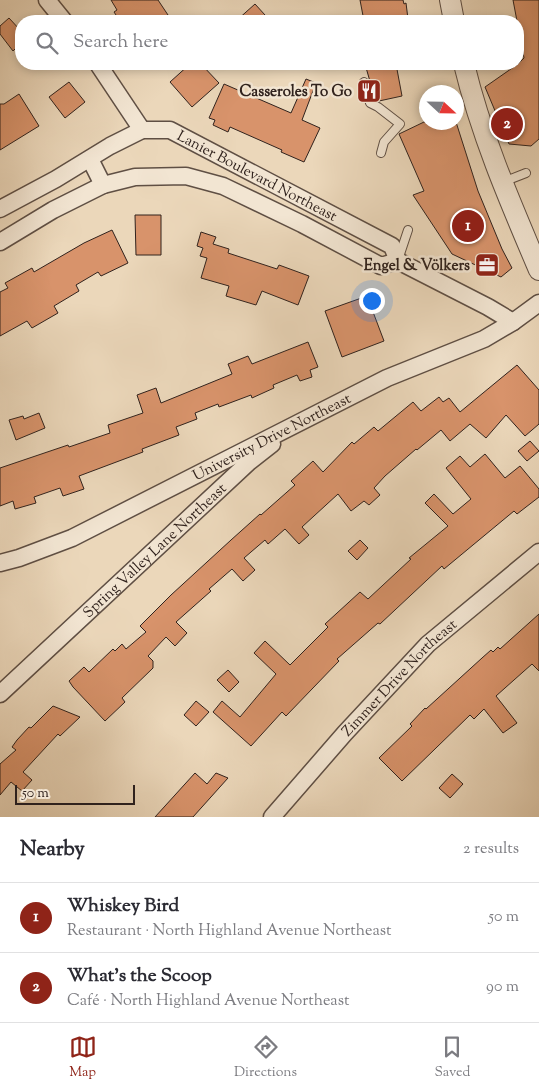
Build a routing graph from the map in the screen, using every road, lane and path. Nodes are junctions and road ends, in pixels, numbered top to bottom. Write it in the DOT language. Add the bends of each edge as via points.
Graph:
graph roads {
  1 [pos="47,0"];
  2 [pos="450,0"];
  3 [pos="59,15"];
  4 [pos="453,15"];
  5 [pos="102,70"];
  6 [pos="466,70"];
  7 [pos="364,82"];
  8 [pos="142,130"];
  9 [pos="380,153"];
  10 [pos="220,156"];
  11 [pos="90,159"];
  12 [pos="526,173"];
  13 [pos="209,182"];
  14 [pos="502,182"];
  15 [pos="103,184"];
  16 [pos="0,209"];
  17 [pos="408,230"];
  18 [pos="0,242"];
  19 [pos="398,261"];
  20 [pos="539,270"];
  21 [pos="539,303"];
  22 [pos="513,322"];
  23 [pos="315,414"];
  24 [pos="539,552"];
  25 [pos="0,563"];
  26 [pos="0,694"];
  27 [pos="272,817"];
  1 -- 3 [label="street"];
  2 -- 4 [label="street"];
  5 -- 8 [label="street"];
  6 -- 14 [label="street" via="485,138"];
  7 -- 9 [label="lane" via="370,103 400,124 384,142"];
  8 -- 10 [label="street, Lanier Boulevard Northeast" via="170,130"];
  8 -- 11 [label="street, Lanier Boulevard Northeast"];
  10 -- 13 [label="street"];
  10 -- 19 [label="street, Lanier Boulevard Northeast" via="392,246"];
  11 -- 15 [label="street"];
  11 -- 16 [label="street, Lanier Boulevard Northeast"];
  12 -- 14 [label="lane"];
  13 -- 15 [label="street, Lanier Boulevard Northeast" via="186,176 135,177"];
  13 -- 19 [label="street, Lanier Boulevard Northeast" via="302,224 381,266"];
  14 -- 20 [label="street"];
  15 -- 18 [label="street, Lanier Boulevard Northeast"];
  17 -- 19 [label="lane"];
  19 -- 22 [label="street, Lanier Boulevard Northeast"];
  21 -- 22 [label="street, University Drive Northeast"];
  22 -- 23 [label="street, University Drive Northeast" via="484,339 387,378"];
  23 -- 25 [label="street, University Drive Northeast" via="72,538"];
  23 -- 26 [label="street, Spring Valley Lane Northeast" via="249,462"];
  24 -- 27 [label="street, Zimmer Drive Northeast" via="428,644"];
}
